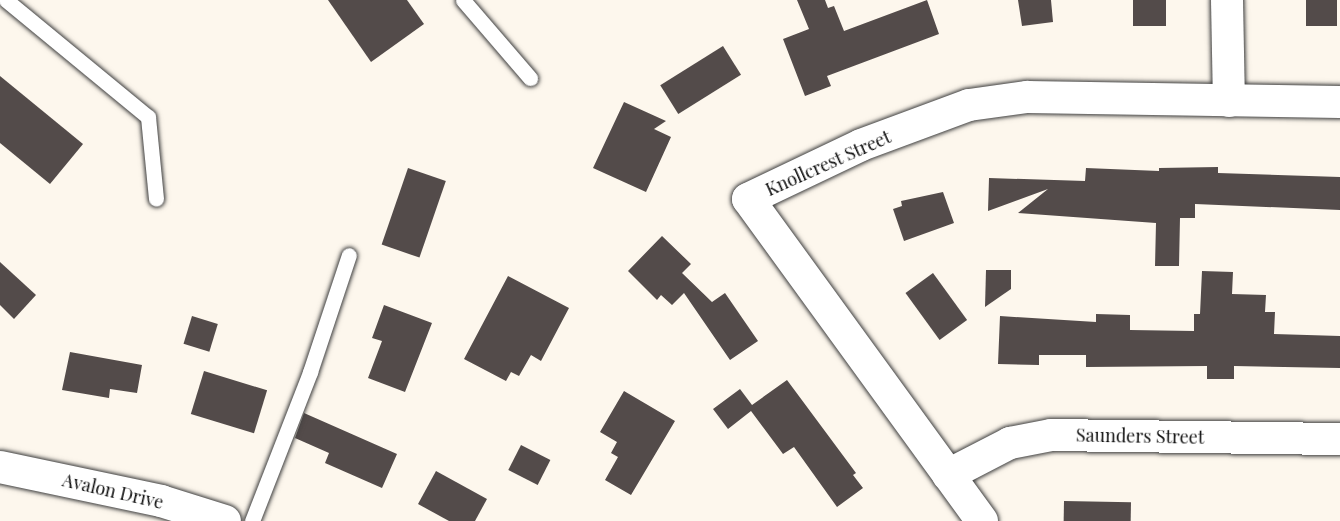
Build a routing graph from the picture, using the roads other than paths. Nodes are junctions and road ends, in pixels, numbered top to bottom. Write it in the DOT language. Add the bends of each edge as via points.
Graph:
graph roads {
  1 [pos="6,0"];
  2 [pos="463,0"];
  3 [pos="1227,0"];
  4 [pos="530,78"];
  5 [pos="1229,101"];
  6 [pos="1340,102"];
  7 [pos="156,199"];
  8 [pos="349,255"];
  9 [pos="1340,439"];
  10 [pos="0,466"];
  11 [pos="948,475"];
  12 [pos="225,521"];
  13 [pos="252,521"];
  14 [pos="982,521"];
  1 -- 7 [label="lane" via="148,117"];
  2 -- 4 [label="lane"];
  3 -- 5 [label="street"];
  5 -- 6 [label="street"];
  5 -- 11 [label="street, Knollcrest Street" via="1027,97 969,105 861,145 748,199"];
  8 -- 13 [label="lane" via="310,372"];
  9 -- 11 [label="street, Saunders Street" via="1052,435 1010,443"];
  10 -- 12 [label="street, Avalon Drive" via="161,501"];
  11 -- 14 [label="street, Knollcrest Street"];
}
